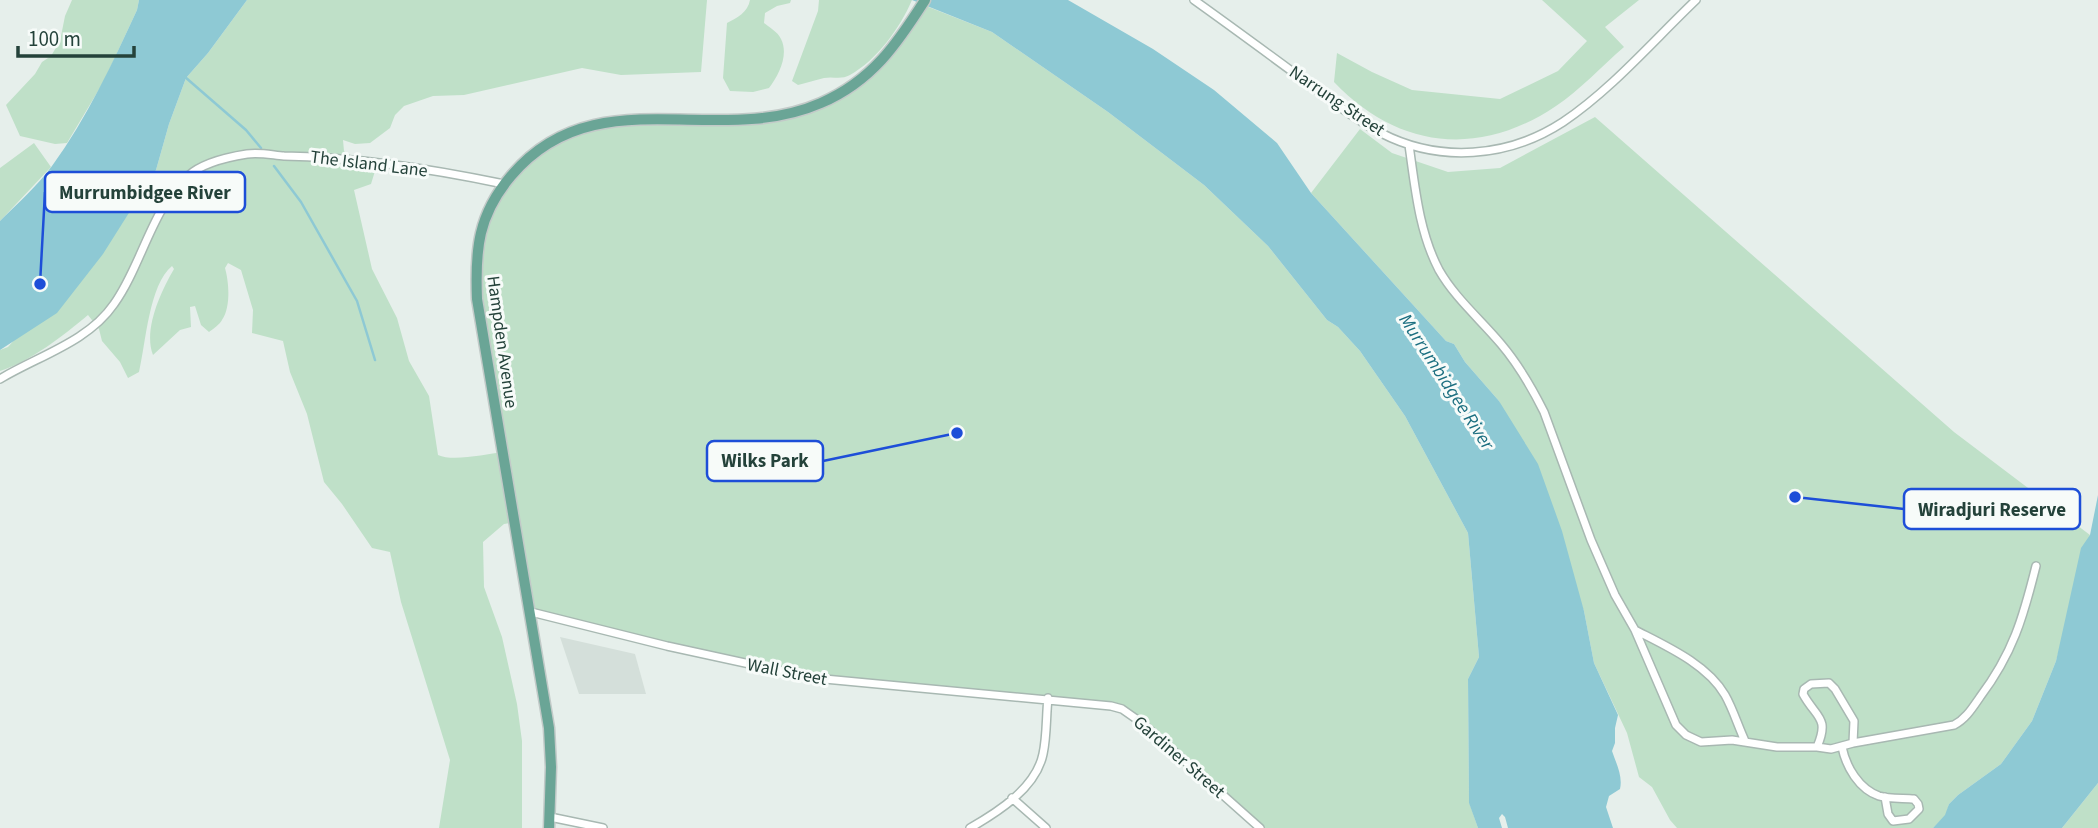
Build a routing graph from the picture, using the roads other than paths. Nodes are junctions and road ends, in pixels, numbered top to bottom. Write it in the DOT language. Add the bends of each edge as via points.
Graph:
graph roads {
  1 [pos="925,0"];
  2 [pos="1194,0"];
  3 [pos="1696,0"];
  4 [pos="1409,145"];
  5 [pos="504,184"];
  6 [pos="0,379"];
  7 [pos="2036,566"];
  8 [pos="531,612"];
  9 [pos="1635,630"];
  10 [pos="1048,698"];
  11 [pos="1745,741"];
  12 [pos="1853,743"];
  13 [pos="1817,747"];
  14 [pos="1842,747"];
  15 [pos="1885,797"];
  16 [pos="1012,798"];
  17 [pos="549,823"];
  18 [pos="603,828"];
  19 [pos="970,828"];
  20 [pos="1046,828"];
  21 [pos="1260,828"];
  1 -- 5 [label="main road, Hampden Avenue" via="876,67 821,103 776,116 729,121 631,120 586,125 541,147"];
  2 -- 4 [label="street, Narrung Street" via="1359,120"];
  3 -- 4 [label="street, Narrung Street" via="1594,99 1540,135 1485,152 1441,152"];
  4 -- 9 [label="street" via="1417,202 1433,257 1452,290 1502,344 1535,395 1591,540"];
  5 -- 6 [label="street, The Island Lane" via="324,156 249,153 201,167 176,189 163,209 109,311 77,337"];
  5 -- 8 [label="main road, Hampden Avenue" via="491,204 476,251 477,299"];
  7 -- 12 [label="street" via="2009,655 1965,718 1954,725"];
  8 -- 10 [label="street, Wall Street" via="814,678"];
  8 -- 17 [label="main road, Hampden Avenue" via="549,728"];
  9 -- 11 [label="street" via="1690,661 1715,683"];
  9 -- 11 [label="street" via="1681,731 1701,742"];
  10 -- 16 [label="street" via="1043,756"];
  10 -- 21 [label="street, Gardiner Street" via="1111,706 1132,715"];
  11 -- 13 [label="street"];
  12 -- 13 [label="street" via="1854,721 1835,689 1829,683 1811,684 1803,694 1822,722 1824,732"];
  12 -- 14 [label="street"];
  13 -- 14 [label="street"];
  14 -- 15 [label="street" via="1856,778"];
  15 -- 15 [label="street" via="1893,821 1906,821 1918,812 1914,799"];
  16 -- 19 [label="street"];
  16 -- 20 [label="street"];
  17 -- 18 [label="street"];
}
